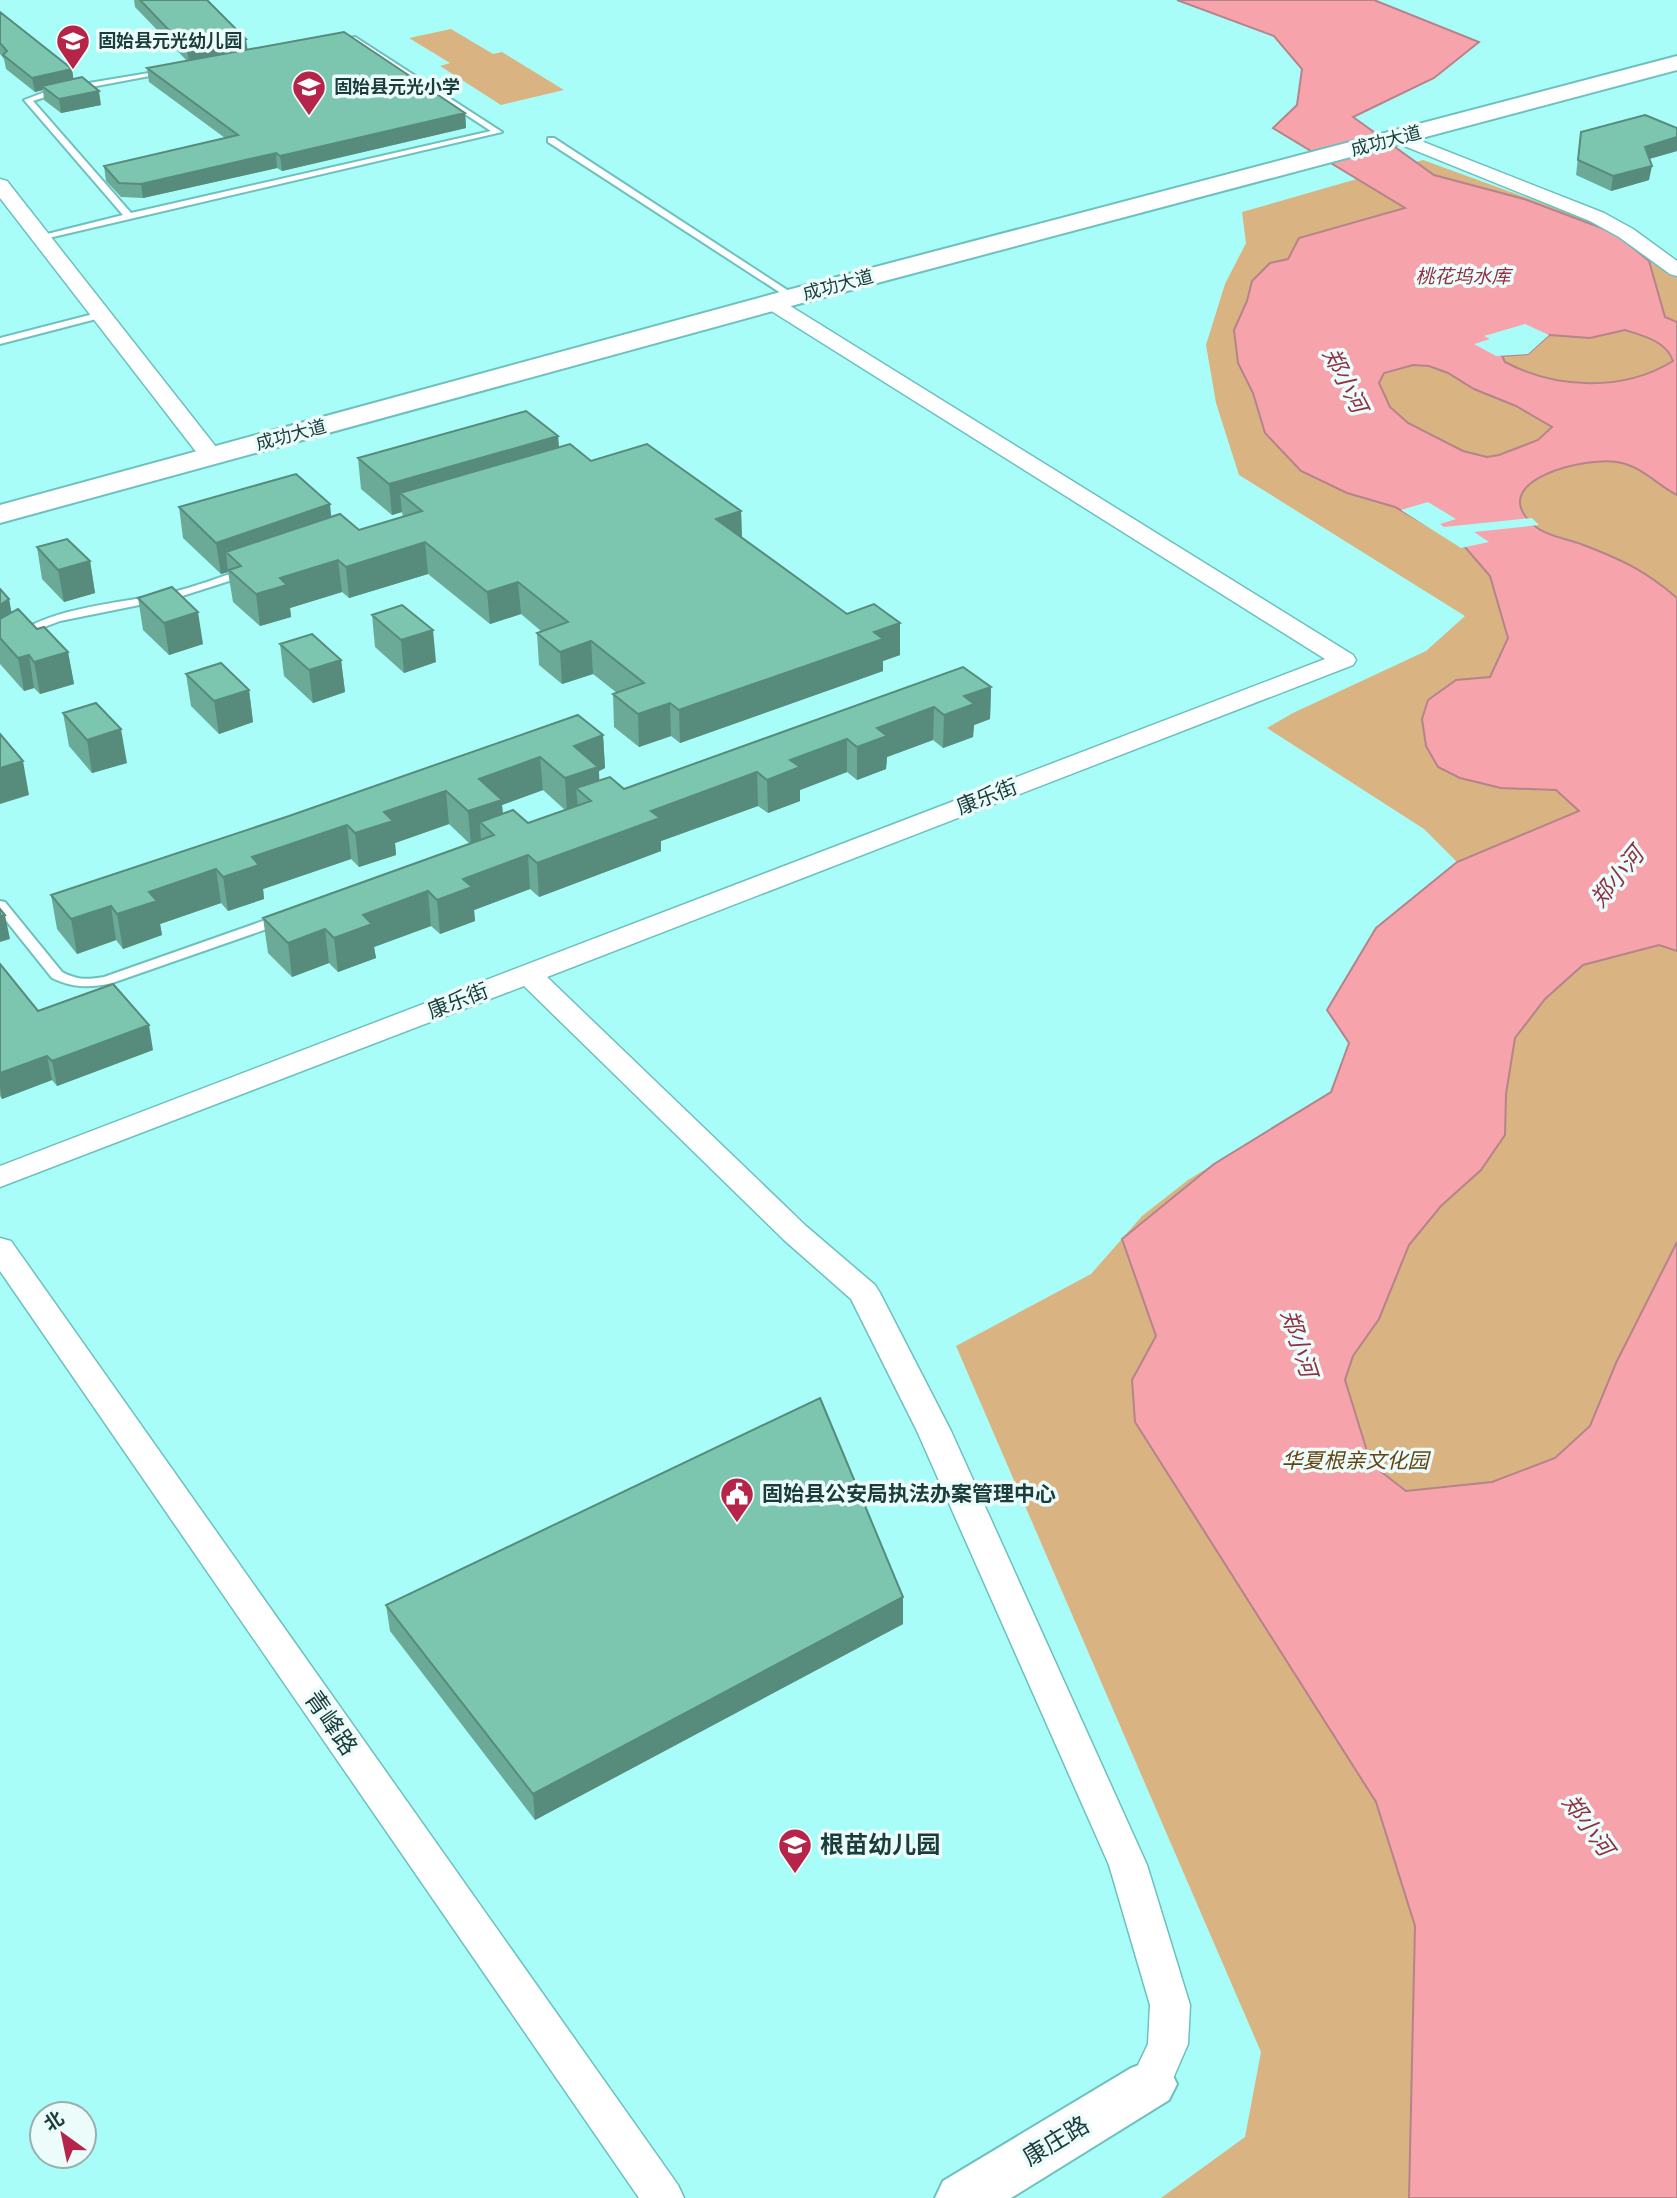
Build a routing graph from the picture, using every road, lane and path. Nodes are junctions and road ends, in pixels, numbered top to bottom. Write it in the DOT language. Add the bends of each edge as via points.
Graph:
graph roads {
  1 [pos="328,44"];
  2 [pos="1677,63"];
  3 [pos="183,70"];
  4 [pos="1395,138"];
  5 [pos="551,140"];
  6 [pos="0,185"];
  7 [pos="128,216"];
  8 [pos="40,237"];
  9 [pos="1677,270"];
  10 [pos="782,300"];
  11 [pos="101,315"];
  12 [pos="0,341"];
  13 [pos="212,457"];
  14 [pos="0,514"];
  15 [pos="263,566"];
  16 [pos="0,651"];
  17 [pos="0,905"];
  18 [pos="291,916"];
  19 [pos="528,974"];
  20 [pos="0,1177"];
  21 [pos="0,1248"];
  22 [pos="1150,2084"];
  23 [pos="663,2198"];
  24 [pos="963,2198"];
  1 -- 7 [label="lane" via="355,39 498,132"];
  2 -- 4 [label="main road, 成功大道"];
  3 -- 7 [label="lane" via="28,100"];
  4 -- 9 [label="street" via="1597,218"];
  4 -- 10 [label="main road, 成功大道"];
  5 -- 10 [label="lane"];
  6 -- 8 [label="street"];
  7 -- 8 [label="lane"];
  8 -- 11 [label="street"];
  10 -- 13 [label="main road, 成功大道"];
  10 -- 19 [label="street, 康乐街" via="1344,660"];
  11 -- 12 [label="lane"];
  11 -- 13 [label="street"];
  13 -- 14 [label="main road, 成功大道"];
  15 -- 16 [label="lane" via="206,586 55,621 14,639"];
  17 -- 18 [label="lane" via="57,975 86,984"];
  19 -- 20 [label="street, 康乐街"];
  19 -- 22 [label="street" via="795,1233 864,1293 934,1431 1128,1865 1170,2005 1168,2044"];
  21 -- 23 [label="street, 青峰路"];
  22 -- 24 [label="main road, 康庄路"];
}
